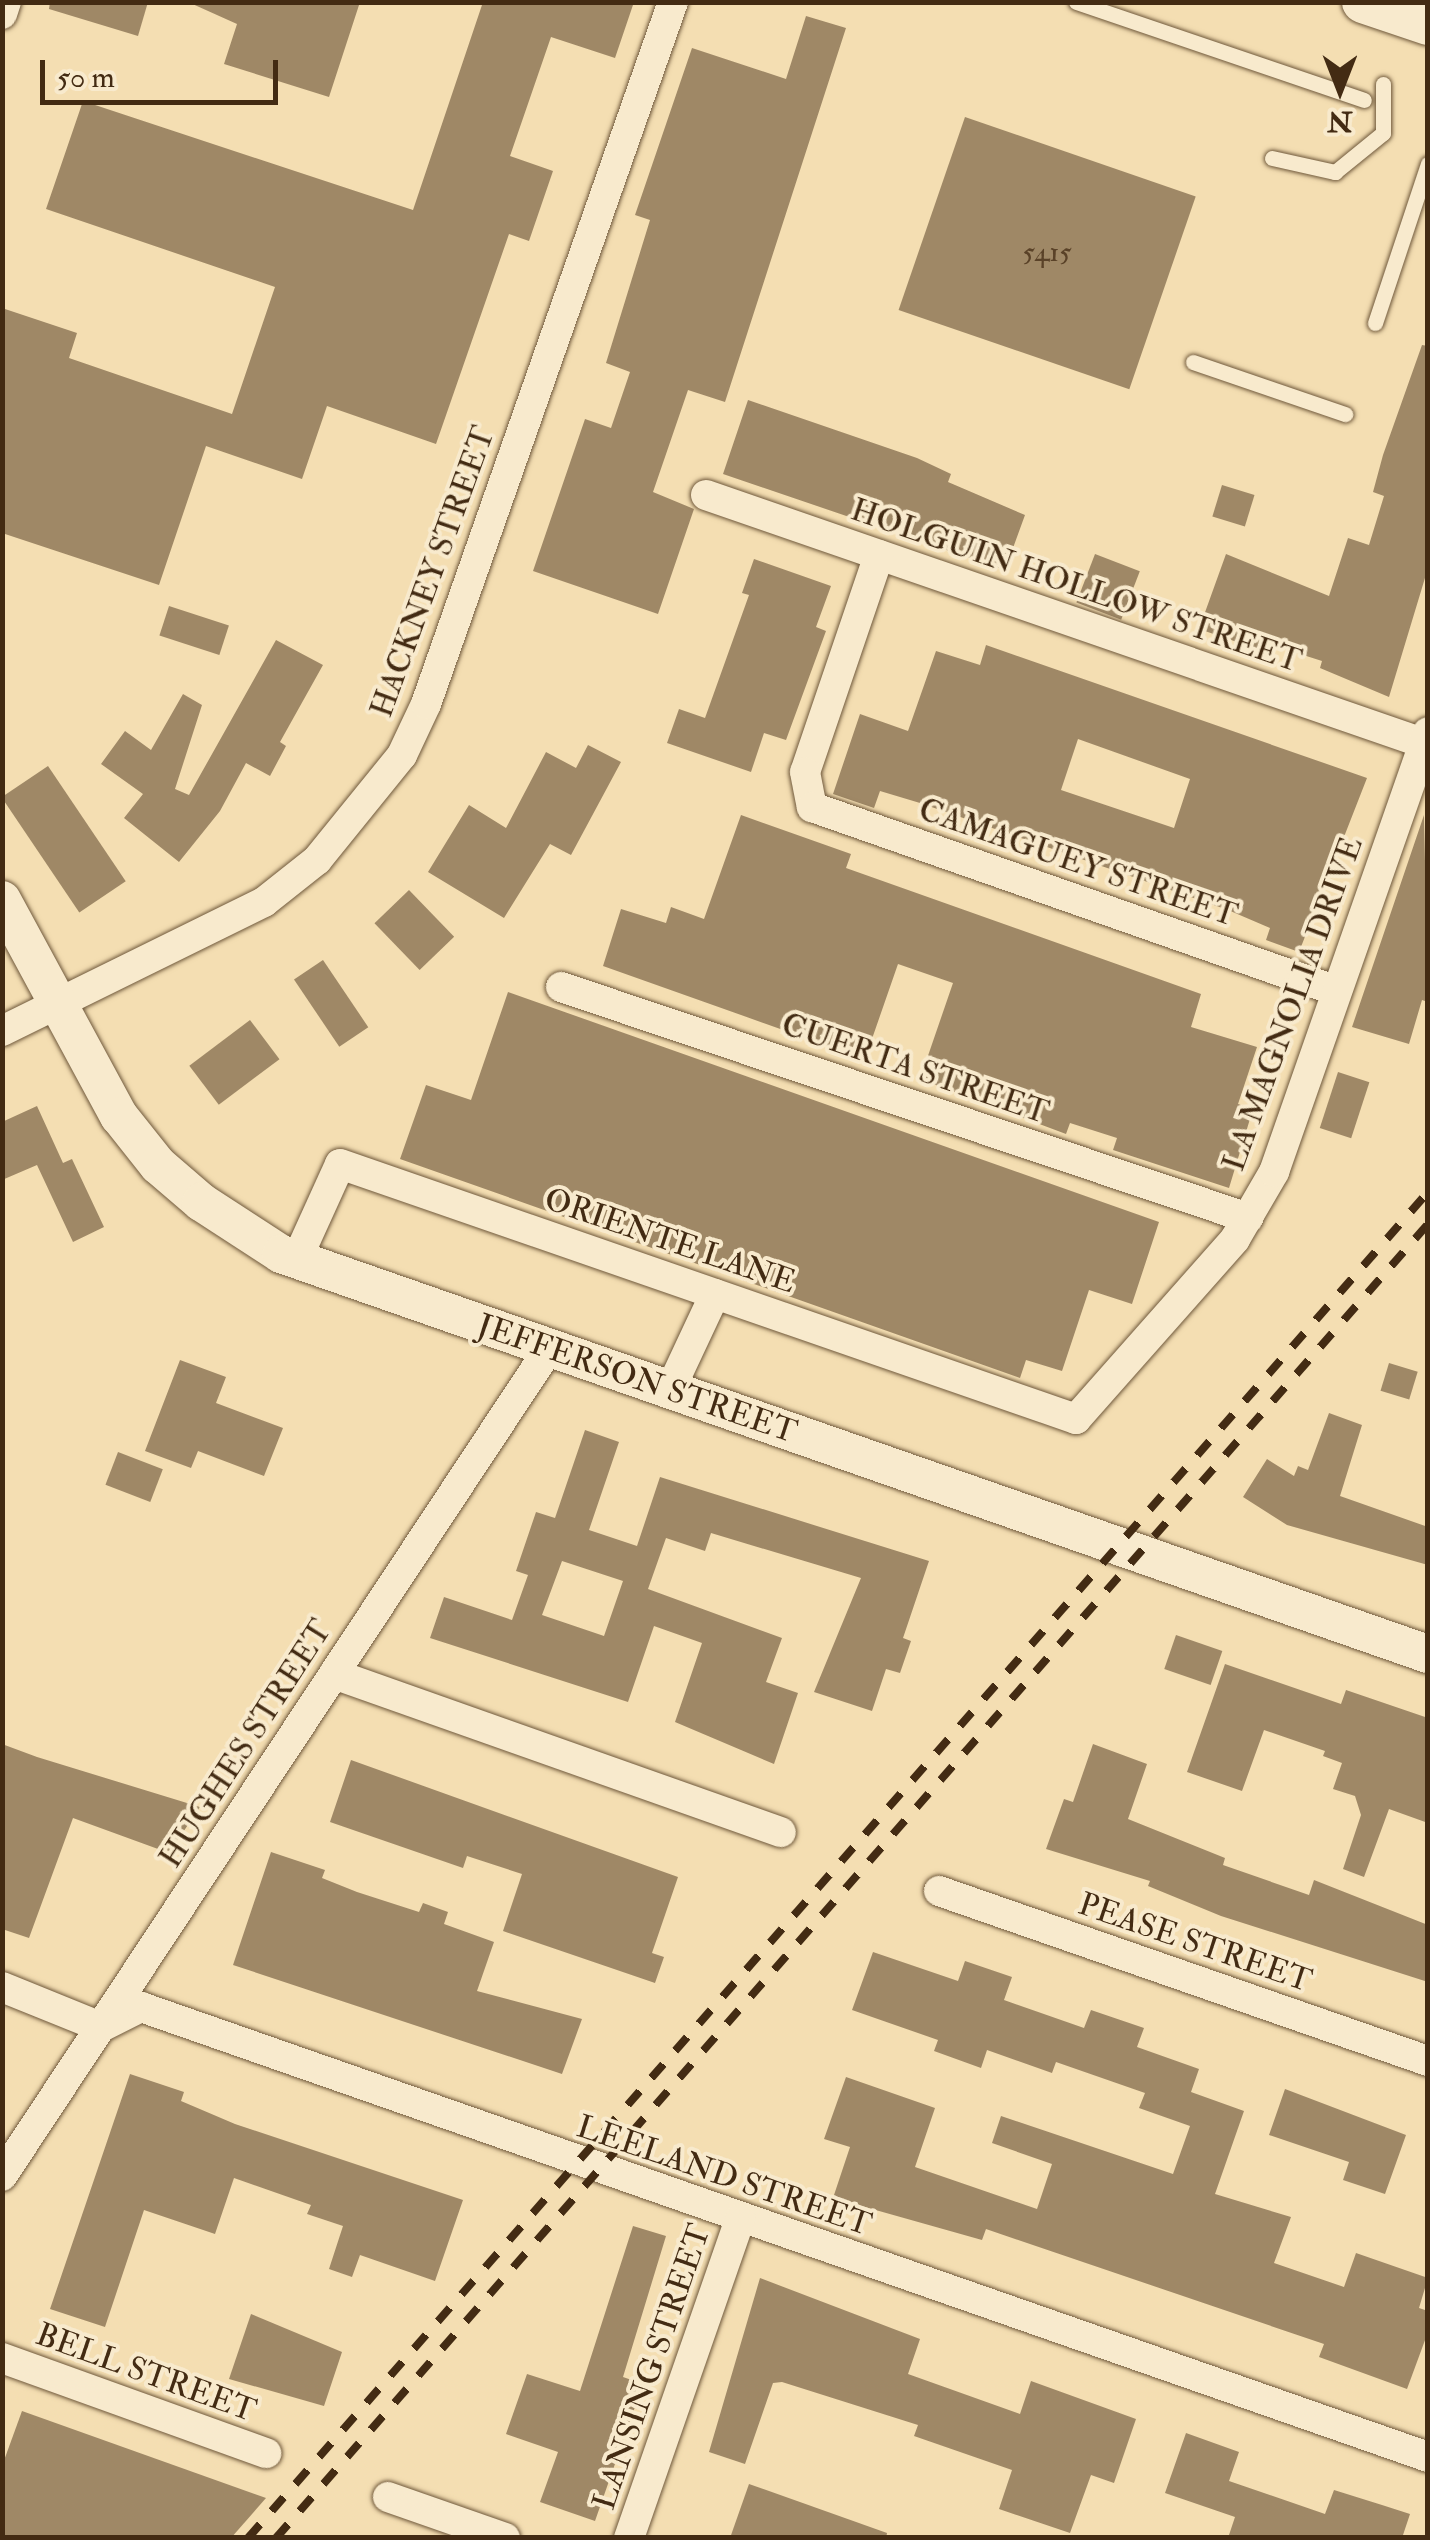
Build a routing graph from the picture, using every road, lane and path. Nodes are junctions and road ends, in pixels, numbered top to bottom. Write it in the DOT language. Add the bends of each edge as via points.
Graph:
graph roads {
  1 [pos="6,2"];
  2 [pos="673,2"];
  3 [pos="1076,2"];
  4 [pos="1363,2"];
  5 [pos="2,14"];
  6 [pos="1428,24"];
  7 [pos="1383,84"];
  8 [pos="1364,100"];
  9 [pos="1272,158"];
  10 [pos="1428,164"];
  11 [pos="1375,323"];
  12 [pos="1193,362"];
  13 [pos="1345,414"];
  14 [pos="706,495"];
  15 [pos="879,554"];
  16 [pos="1426,737"];
  17 [pos="2,900"];
  18 [pos="561,987"];
  19 [pos="1337,991"];
  20 [pos="58,1004"];
  21 [pos="2,1031"];
  22 [pos="1248,1218"];
  23 [pos="297,1260"];
  24 [pos="715,1294"];
  25 [pos="548,1350"];
  26 [pos="670,1390"];
  27 [pos="1076,1419"];
  28 [pos="1428,1654"];
  29 [pos="334,1674"];
  30 [pos="781,1832"];
  31 [pos="939,1892"];
  32 [pos="2,1988"];
  33 [pos="101,2026"];
  34 [pos="1428,2061"];
  35 [pos="2,2176"];
  36 [pos="740,2219"];
  37 [pos="2,2358"];
  38 [pos="266,2453"];
  39 [pos="1428,2458"];
  40 [pos="388,2496"];
  41 [pos="505,2538"];
  42 [pos="629,2538"];
  1 -- 5 [label="street"];
  2 -- 20 [label="street, HACKNEY STREET" via="426,704 402,755 318,860 264,902"];
  3 -- 8 [label="lane"];
  4 -- 6 [label="main road"];
  7 -- 9 [label="lane" via="1383,133 1335,172"];
  10 -- 11 [label="lane"];
  12 -- 13 [label="lane"];
  14 -- 15 [label="street, HOLGUIN HOLLOW STREET"];
  15 -- 16 [label="street, HOLGUIN HOLLOW STREET"];
  15 -- 19 [label="street, CAMAGUEY STREET" via="806,772 812,807"];
  16 -- 19 [label="street, LA MAGNOLIA DRIVE"];
  17 -- 20 [label="street, JEFFERSON STREET"];
  18 -- 22 [label="street, CUERTA STREET"];
  19 -- 22 [label="street, LA MAGNOLIA DRIVE" via="1274,1172"];
  20 -- 21 [label="street, HACKNEY STREET"];
  20 -- 23 [label="street, JEFFERSON STREET" via="119,1116 158,1165 201,1202"];
  22 -- 27 [label="street, LA MAGNOLIA DRIVE"];
  23 -- 24 [label="street, ORIENTE LANE" via="340,1164"];
  23 -- 25 [label="street, JEFFERSON STREET"];
  24 -- 26 [label="street"];
  24 -- 27 [label="street, ORIENTE LANE"];
  25 -- 26 [label="street, JEFFERSON STREET"];
  25 -- 29 [label="street, HUGHES STREET"];
  26 -- 28 [label="street, JEFFERSON STREET"];
  29 -- 30 [label="street"];
  29 -- 33 [label="street, HUGHES STREET"];
  31 -- 34 [label="street, PEASE STREET"];
  32 -- 33 [label="street"];
  33 -- 35 [label="street, HUGHES STREET"];
  33 -- 36 [label="street, LEELAND STREET" via="140,2006"];
  36 -- 39 [label="street, LEELAND STREET"];
  36 -- 42 [label="street, LANSING STREET"];
  37 -- 38 [label="street, BELL STREET"];
  40 -- 41 [label="street"];
}
